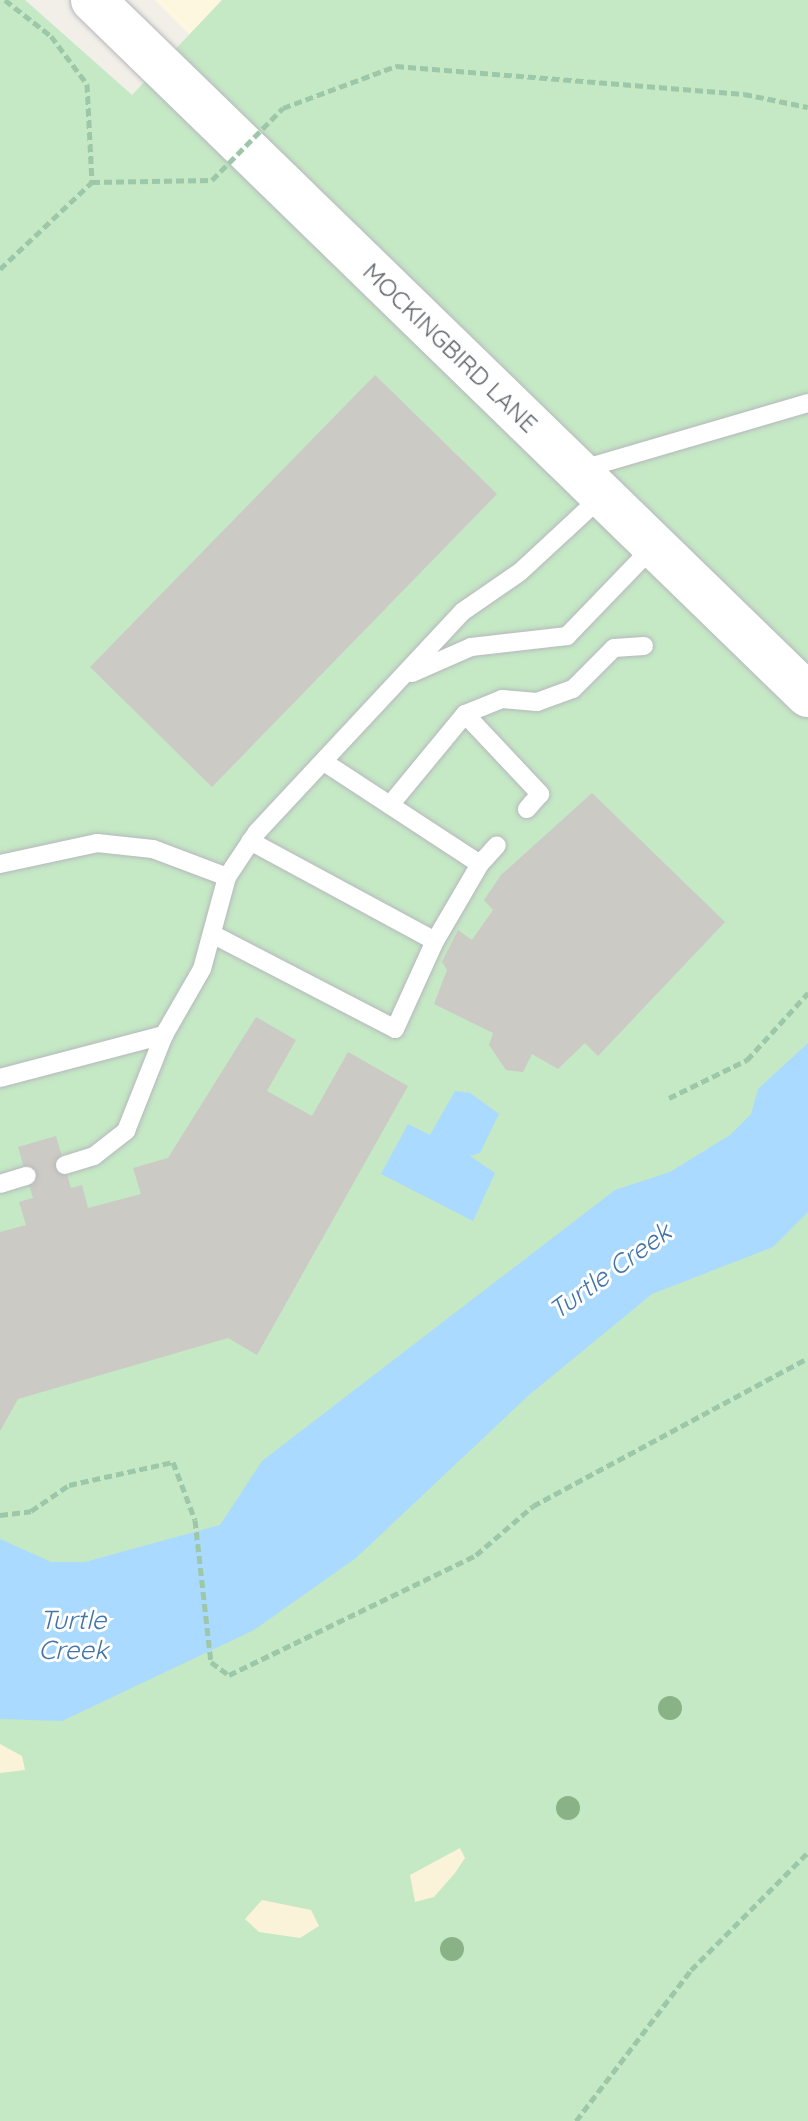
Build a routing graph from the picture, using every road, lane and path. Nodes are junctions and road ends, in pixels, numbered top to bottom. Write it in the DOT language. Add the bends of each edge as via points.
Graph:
graph roads {
  1 [pos="5,0"];
  2 [pos="93,0"];
  3 [pos="808,107"];
  4 [pos="92,182"];
  5 [pos="0,269"];
  6 [pos="808,403"];
  7 [pos="589,483"];
  8 [pos="654,546"];
  9 [pos="644,646"];
  10 [pos="409,674"];
  11 [pos="808,695"];
  12 [pos="465,714"];
  13 [pos="324,762"];
  14 [pos="390,805"];
  15 [pos="527,809"];
  16 [pos="250,841"];
  17 [pos="497,845"];
  18 [pos="0,864"];
  19 [pos="480,864"];
  20 [pos="227,877"];
  21 [pos="212,934"];
  22 [pos="435,941"];
  23 [pos="808,993"];
  24 [pos="164,1035"];
  25 [pos="0,1078"];
  26 [pos="669,1098"];
  27 [pos="65,1165"];
  28 [pos="27,1176"];
  29 [pos="0,1184"];
  30 [pos="808,1358"];
  31 [pos="0,1515"];
  32 [pos="808,1852"];
  33 [pos="576,2121"];
  1 -- 4 [label="path" via="51,36 87,84"];
  2 -- 7 [label="main road, MOCKINGBIRD LANE"];
  3 -- 4 [label="path, bridge" via="744,94 396,66 283,108 212,180"];
  4 -- 5 [label="path"];
  6 -- 7 [label="lane"];
  7 -- 8 [label="main road, MOCKINGBIRD LANE"];
  7 -- 10 [label="lane" via="520,572 462,612"];
  8 -- 10 [label="lane" via="567,636 471,647"];
  8 -- 11 [label="main road, MOCKINGBIRD LANE"];
  9 -- 12 [label="lane" via="614,648 573,689 537,702 502,699"];
  10 -- 13 [label="lane"];
  12 -- 14 [label="lane"];
  12 -- 15 [label="lane" via="540,794"];
  13 -- 14 [label="lane"];
  13 -- 16 [label="lane"];
  14 -- 19 [label="lane"];
  16 -- 20 [label="lane"];
  16 -- 22 [label="lane"];
  17 -- 19 [label="lane"];
  18 -- 20 [label="lane" via="97,843 153,849"];
  19 -- 22 [label="lane"];
  20 -- 21 [label="lane"];
  21 -- 22 [label="lane" via="395,1029"];
  21 -- 24 [label="lane"];
  23 -- 26 [label="path" via="747,1060"];
  24 -- 25 [label="lane"];
  24 -- 27 [label="lane" via="126,1131 94,1156"];
  28 -- 29 [label="lane"];
  30 -- 31 [label="path" via="533,1506 476,1555 396,1588 234,1673 220,1673 210,1656 195,1520 173,1462 69,1485 31,1511"];
  32 -- 33 [label="path" via="691,1970"];
}
